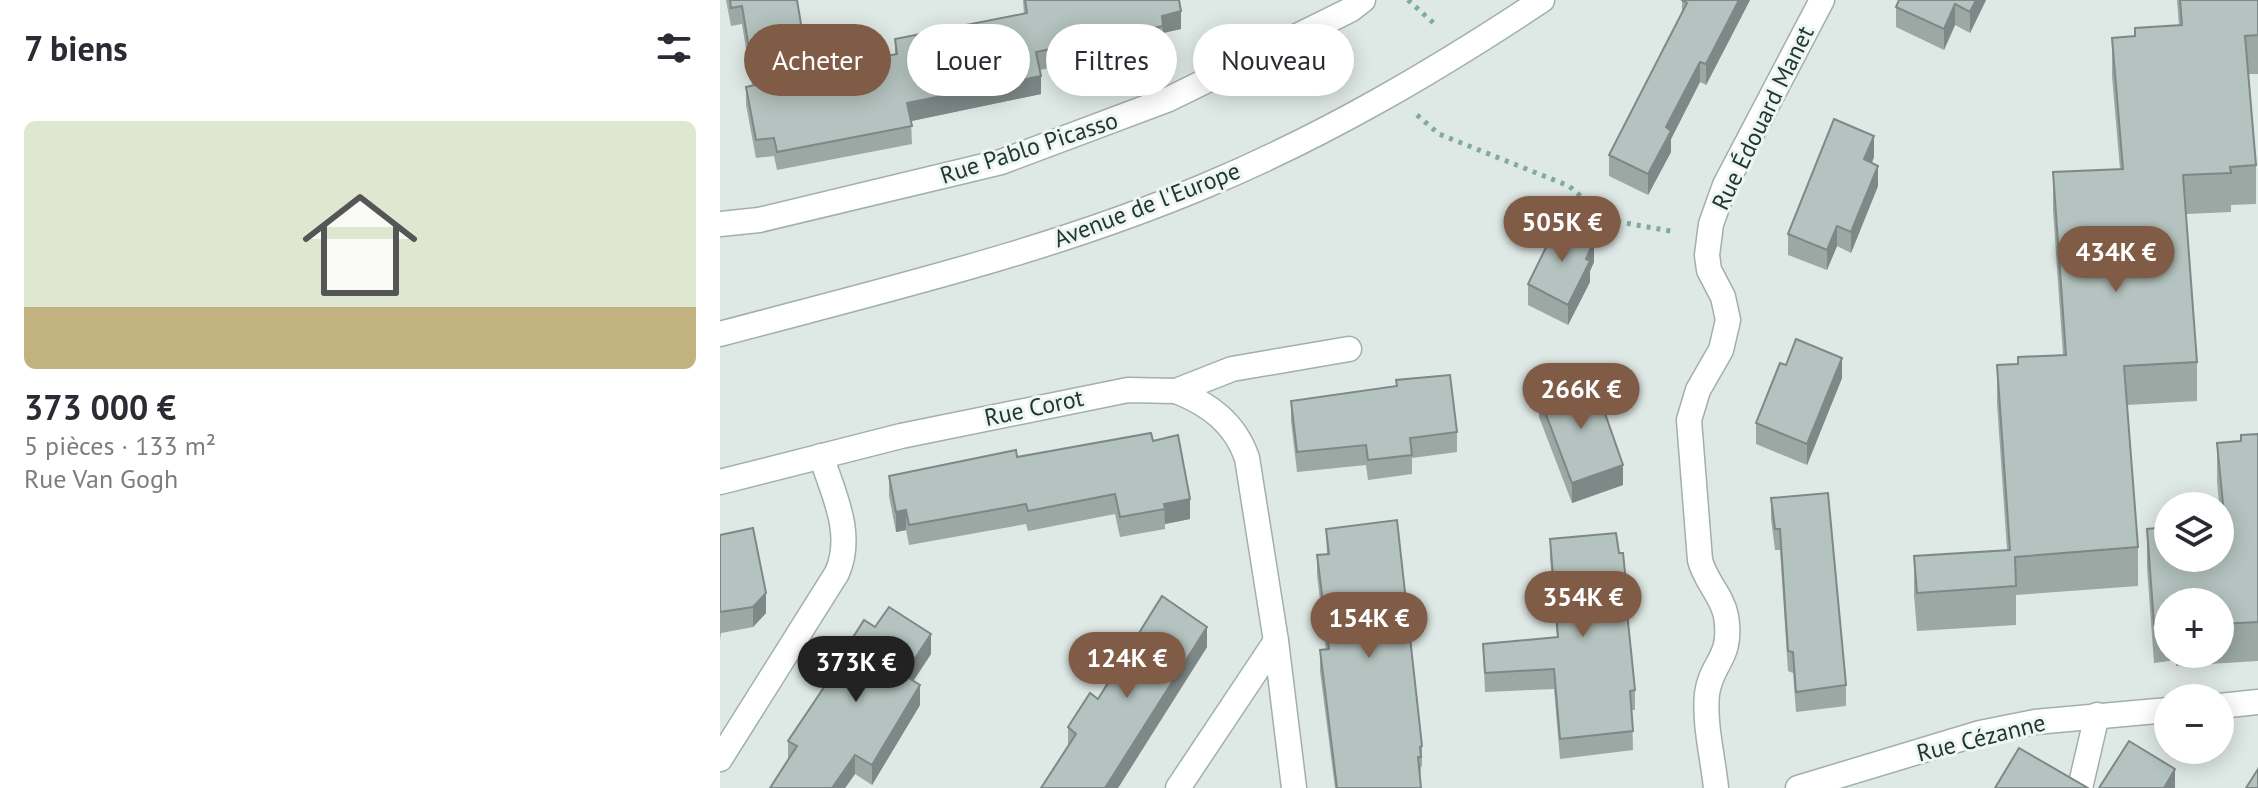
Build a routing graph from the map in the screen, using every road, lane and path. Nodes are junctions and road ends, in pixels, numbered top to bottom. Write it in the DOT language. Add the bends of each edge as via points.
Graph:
graph roads {
  1 [pos="1363,0"];
  2 [pos="1542,0"];
  3 [pos="1822,0"];
  4 [pos="1392,94"];
  5 [pos="720,224"];
  6 [pos="1708,238"];
  7 [pos="720,334"];
  8 [pos="1349,349"];
  9 [pos="1176,391"];
  10 [pos="821,456"];
  11 [pos="720,482"];
  12 [pos="1276,641"];
  13 [pos="2258,702"];
  14 [pos="2234,705"];
  15 [pos="2154,711"];
  16 [pos="2097,715"];
  17 [pos="720,759"];
  18 [pos="1880,765"];
  19 [pos="1178,788"];
  20 [pos="1294,788"];
  21 [pos="1716,788"];
  22 [pos="1798,788"];
  23 [pos="1865,788"];
  24 [pos="2080,788"];
  1 -- 5 [label="street, Rue Pablo Picasso" via="1169,99 1001,162 759,220"];
  2 -- 4 [label="street, Avenue de l'Europe"];
  3 -- 6 [label="street, Rue Édouard Manet" via="1725,185"];
  4 -- 6 [label="path" via="1439,134 1569,186 1608,220"];
  4 -- 7 [label="street, Avenue de l'Europe" via="1207,185 1093,228 1017,254"];
  6 -- 21 [label="street, Rue Édouard Manet" via="1709,270 1728,320 1721,350 1698,390 1689,420 1700,560 1722,603 1728,639 1707,692"];
  8 -- 9 [label="street, Rue Corot" via="1232,369"];
  9 -- 10 [label="street, Rue Corot" via="1093,396"];
  9 -- 12 [label="street" via="1219,414 1242,445"];
  10 -- 11 [label="street, Rue Corot"];
  10 -- 17 [label="street" via="842,522 843,559"];
  12 -- 19 [label="street"];
  12 -- 20 [label="street"];
  13 -- 14 [label="street"];
  15 -- 16 [label="street, Rue Cézanne"];
  16 -- 18 [label="street, Rue Cézanne" via="1980,733"];
  16 -- 24 [label="street"];
  18 -- 22 [label="street, Rue Cézanne"];
  18 -- 23 [label="street"];
}
